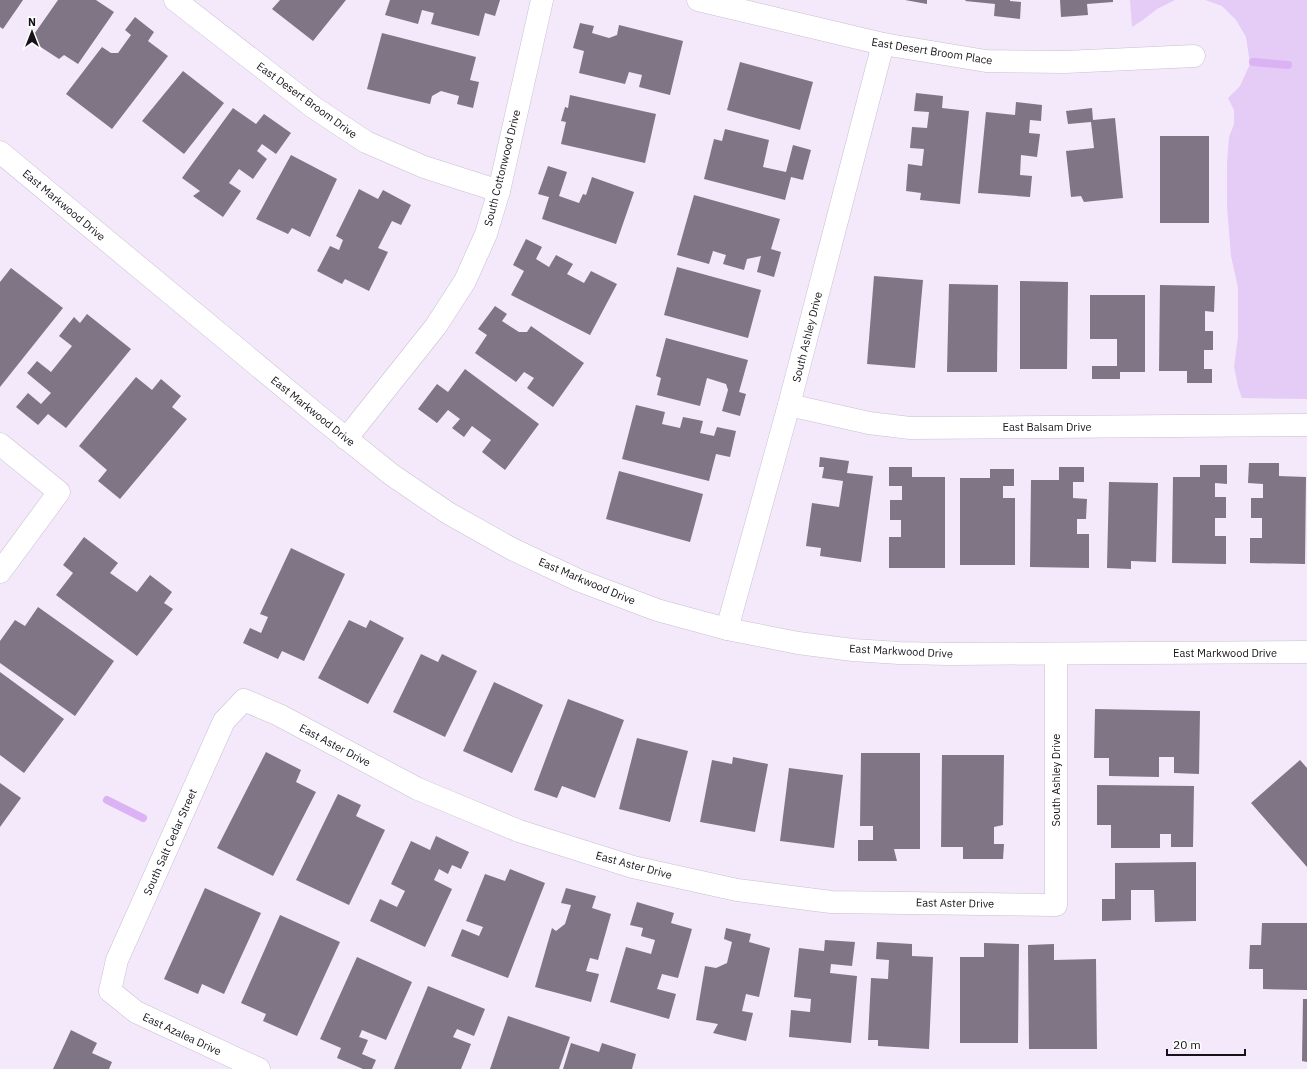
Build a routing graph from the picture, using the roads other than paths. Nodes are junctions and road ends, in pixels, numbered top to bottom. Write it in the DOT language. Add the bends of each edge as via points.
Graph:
graph roads {
  1 [pos="175,0"];
  2 [pos="542,0"];
  3 [pos="698,0"];
  4 [pos="883,44"];
  5 [pos="1194,56"];
  6 [pos="0,152"];
  7 [pos="498,191"];
  8 [pos="789,405"];
  9 [pos="1307,425"];
  10 [pos="346,439"];
  11 [pos="0,444"];
  12 [pos="0,572"];
  13 [pos="727,629"];
  14 [pos="1307,652"];
  15 [pos="1056,654"];
  16 [pos="244,700"];
  17 [pos="1056,905"];
  18 [pos="110,991"];
  19 [pos="258,1069"];
  1 -- 7 [label="street, East Desert Broom Drive" via="313,107 366,142 424,167"];
  2 -- 7 [label="street, South Cottonwood Drive"];
  3 -- 4 [label="street, East Desert Broom Place"];
  4 -- 5 [label="street, East Desert Broom Place" via="986,61 1065,62"];
  4 -- 8 [label="street, South Ashley Drive"];
  6 -- 10 [label="street, East Markwood Drive"];
  7 -- 10 [label="street, South Cottonwood Drive" via="486,234 465,281 436,326"];
  8 -- 9 [label="street, East Balsam Drive" via="869,423 910,428"];
  8 -- 13 [label="street, South Ashley Drive"];
  10 -- 13 [label="street, East Markwood Drive" via="392,475 448,512 512,549 578,580 657,610"];
  11 -- 12 [label="street" via="59,492"];
  13 -- 15 [label="street, East Markwood Drive" via="798,643 853,650 899,653"];
  14 -- 15 [label="street, East Markwood Drive"];
  15 -- 17 [label="street, South Ashley Drive"];
  16 -- 17 [label="street, East Aster Drive" via="279,715 418,788 519,831 633,867 736,890 831,902"];
  16 -- 18 [label="street, South Salt Cedar Street" via="224,721 117,960"];
  18 -- 19 [label="street, East Azalea Drive" via="136,1012"];
}
